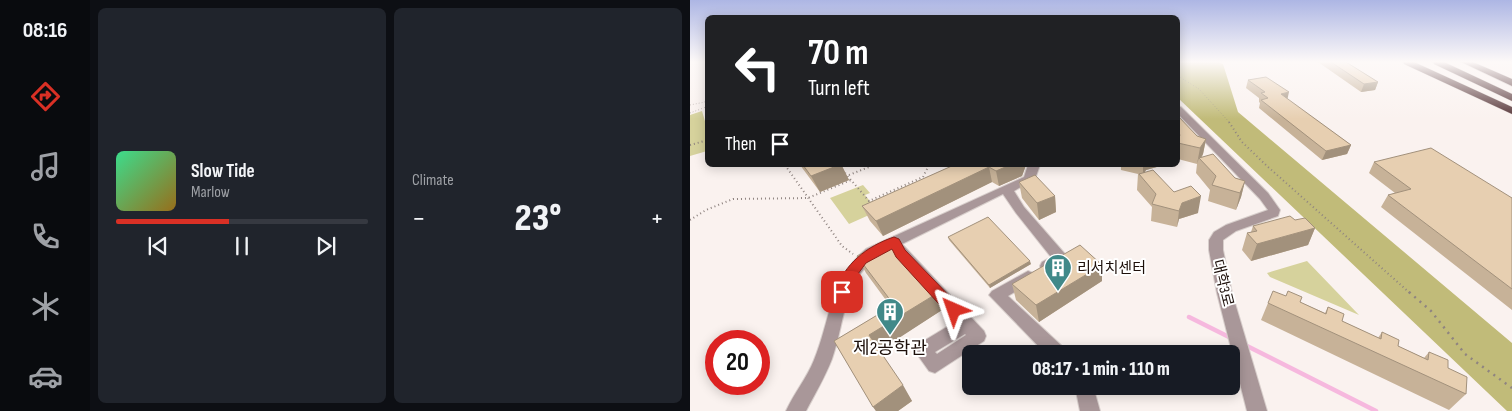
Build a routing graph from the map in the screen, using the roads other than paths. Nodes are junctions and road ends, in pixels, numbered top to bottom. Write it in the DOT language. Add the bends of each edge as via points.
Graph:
graph roads {
  1 [pos="1448,81"];
  2 [pos="1467,81"];
  3 [pos="1477,81"];
  4 [pos="1494,81"];
  5 [pos="1512,90"];
  6 [pos="1512,98"];
  7 [pos="1512,102"];
  8 [pos="1180,111"];
  9 [pos="1512,111"];
  10 [pos="1194,125"];
  11 [pos="1180,128"];
  12 [pos="1033,167"];
  13 [pos="1006,189"];
  14 [pos="894,242"];
  15 [pos="967,324"];
  16 [pos="1049,345"];
  17 [pos="1086,395"];
  18 [pos="796,411"];
  19 [pos="1090,411"];
  20 [pos="1257,411"];
  1 -- 9 [label="highway"];
  2 -- 7 [label="highway"];
  3 -- 6 [label="highway"];
  4 -- 5 [label="highway"];
  8 -- 10 [label="street, 대학3로"];
  10 -- 11 [label="street"];
  10 -- 20 [label="street, 대학3로" via="1274,210 1267,216 1227,230 1215,240 1225,294"];
  12 -- 13 [label="street" via="1029,179"];
  13 -- 14 [label="street"];
  13 -- 16 [label="street" via="1060,258 997,295"];
  14 -- 15 [label="street" via="901,254"];
  14 -- 18 [label="street" via="861,260 846,281 823,360"];
  17 -- 19 [label="street"];
}
